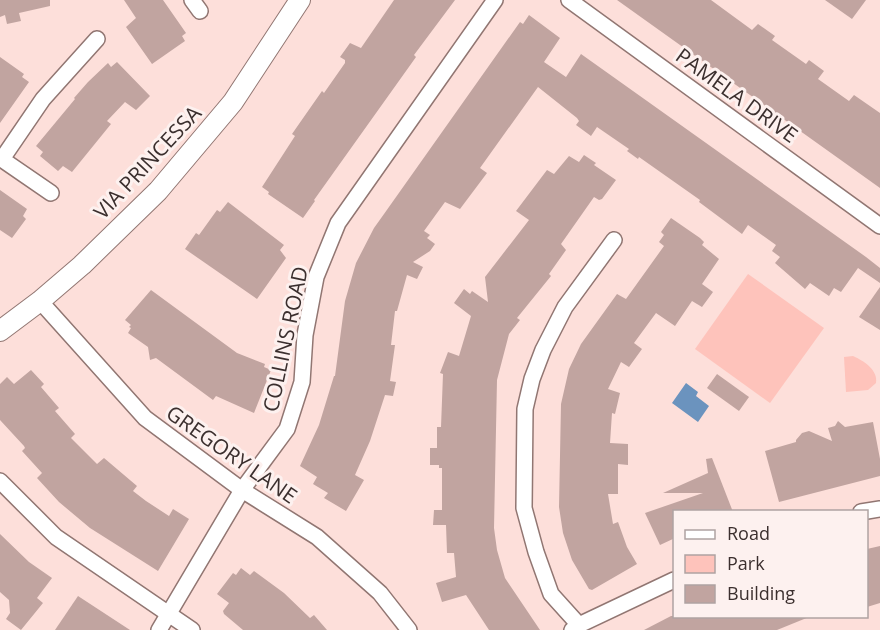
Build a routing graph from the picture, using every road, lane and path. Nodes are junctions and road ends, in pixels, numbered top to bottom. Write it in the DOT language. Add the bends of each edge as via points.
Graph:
graph roads {
  1 [pos="300,0"];
  2 [pos="495,0"];
  3 [pos="569,0"];
  4 [pos="97,39"];
  5 [pos="1,159"];
  6 [pos="51,193"];
  7 [pos="880,226"];
  8 [pos="614,240"];
  9 [pos="40,301"];
  10 [pos="0,332"];
  11 [pos="0,481"];
  12 [pos="242,490"];
  13 [pos="673,581"];
  14 [pos="170,613"];
  15 [pos="575,627"];
  16 [pos="159,630"];
  17 [pos="192,630"];
  18 [pos="409,630"];
  1 -- 9 [label="street, VIA PRINCESSA" via="233,102 158,190"];
  2 -- 12 [label="street, COLLINS ROAD" via="338,223 316,277 305,335 302,382 287,429"];
  3 -- 7 [label="street, PAMELA DRIVE"];
  4 -- 5 [label="street" via="43,99"];
  5 -- 6 [label="street"];
  8 -- 15 [label="street" via="566,307 543,350 525,408 524,508 551,594"];
  9 -- 10 [label="street, VIA PRINCESSA"];
  9 -- 12 [label="street, GREGORY LANE" via="145,418"];
  11 -- 14 [label="street" via="56,537"];
  12 -- 14 [label="street, COLLINS ROAD"];
  12 -- 18 [label="street, GREGORY LANE" via="317,537 380,593"];
  13 -- 15 [label="street"];
  14 -- 16 [label="street, COLLINS ROAD"];
  14 -- 17 [label="street"];
}
